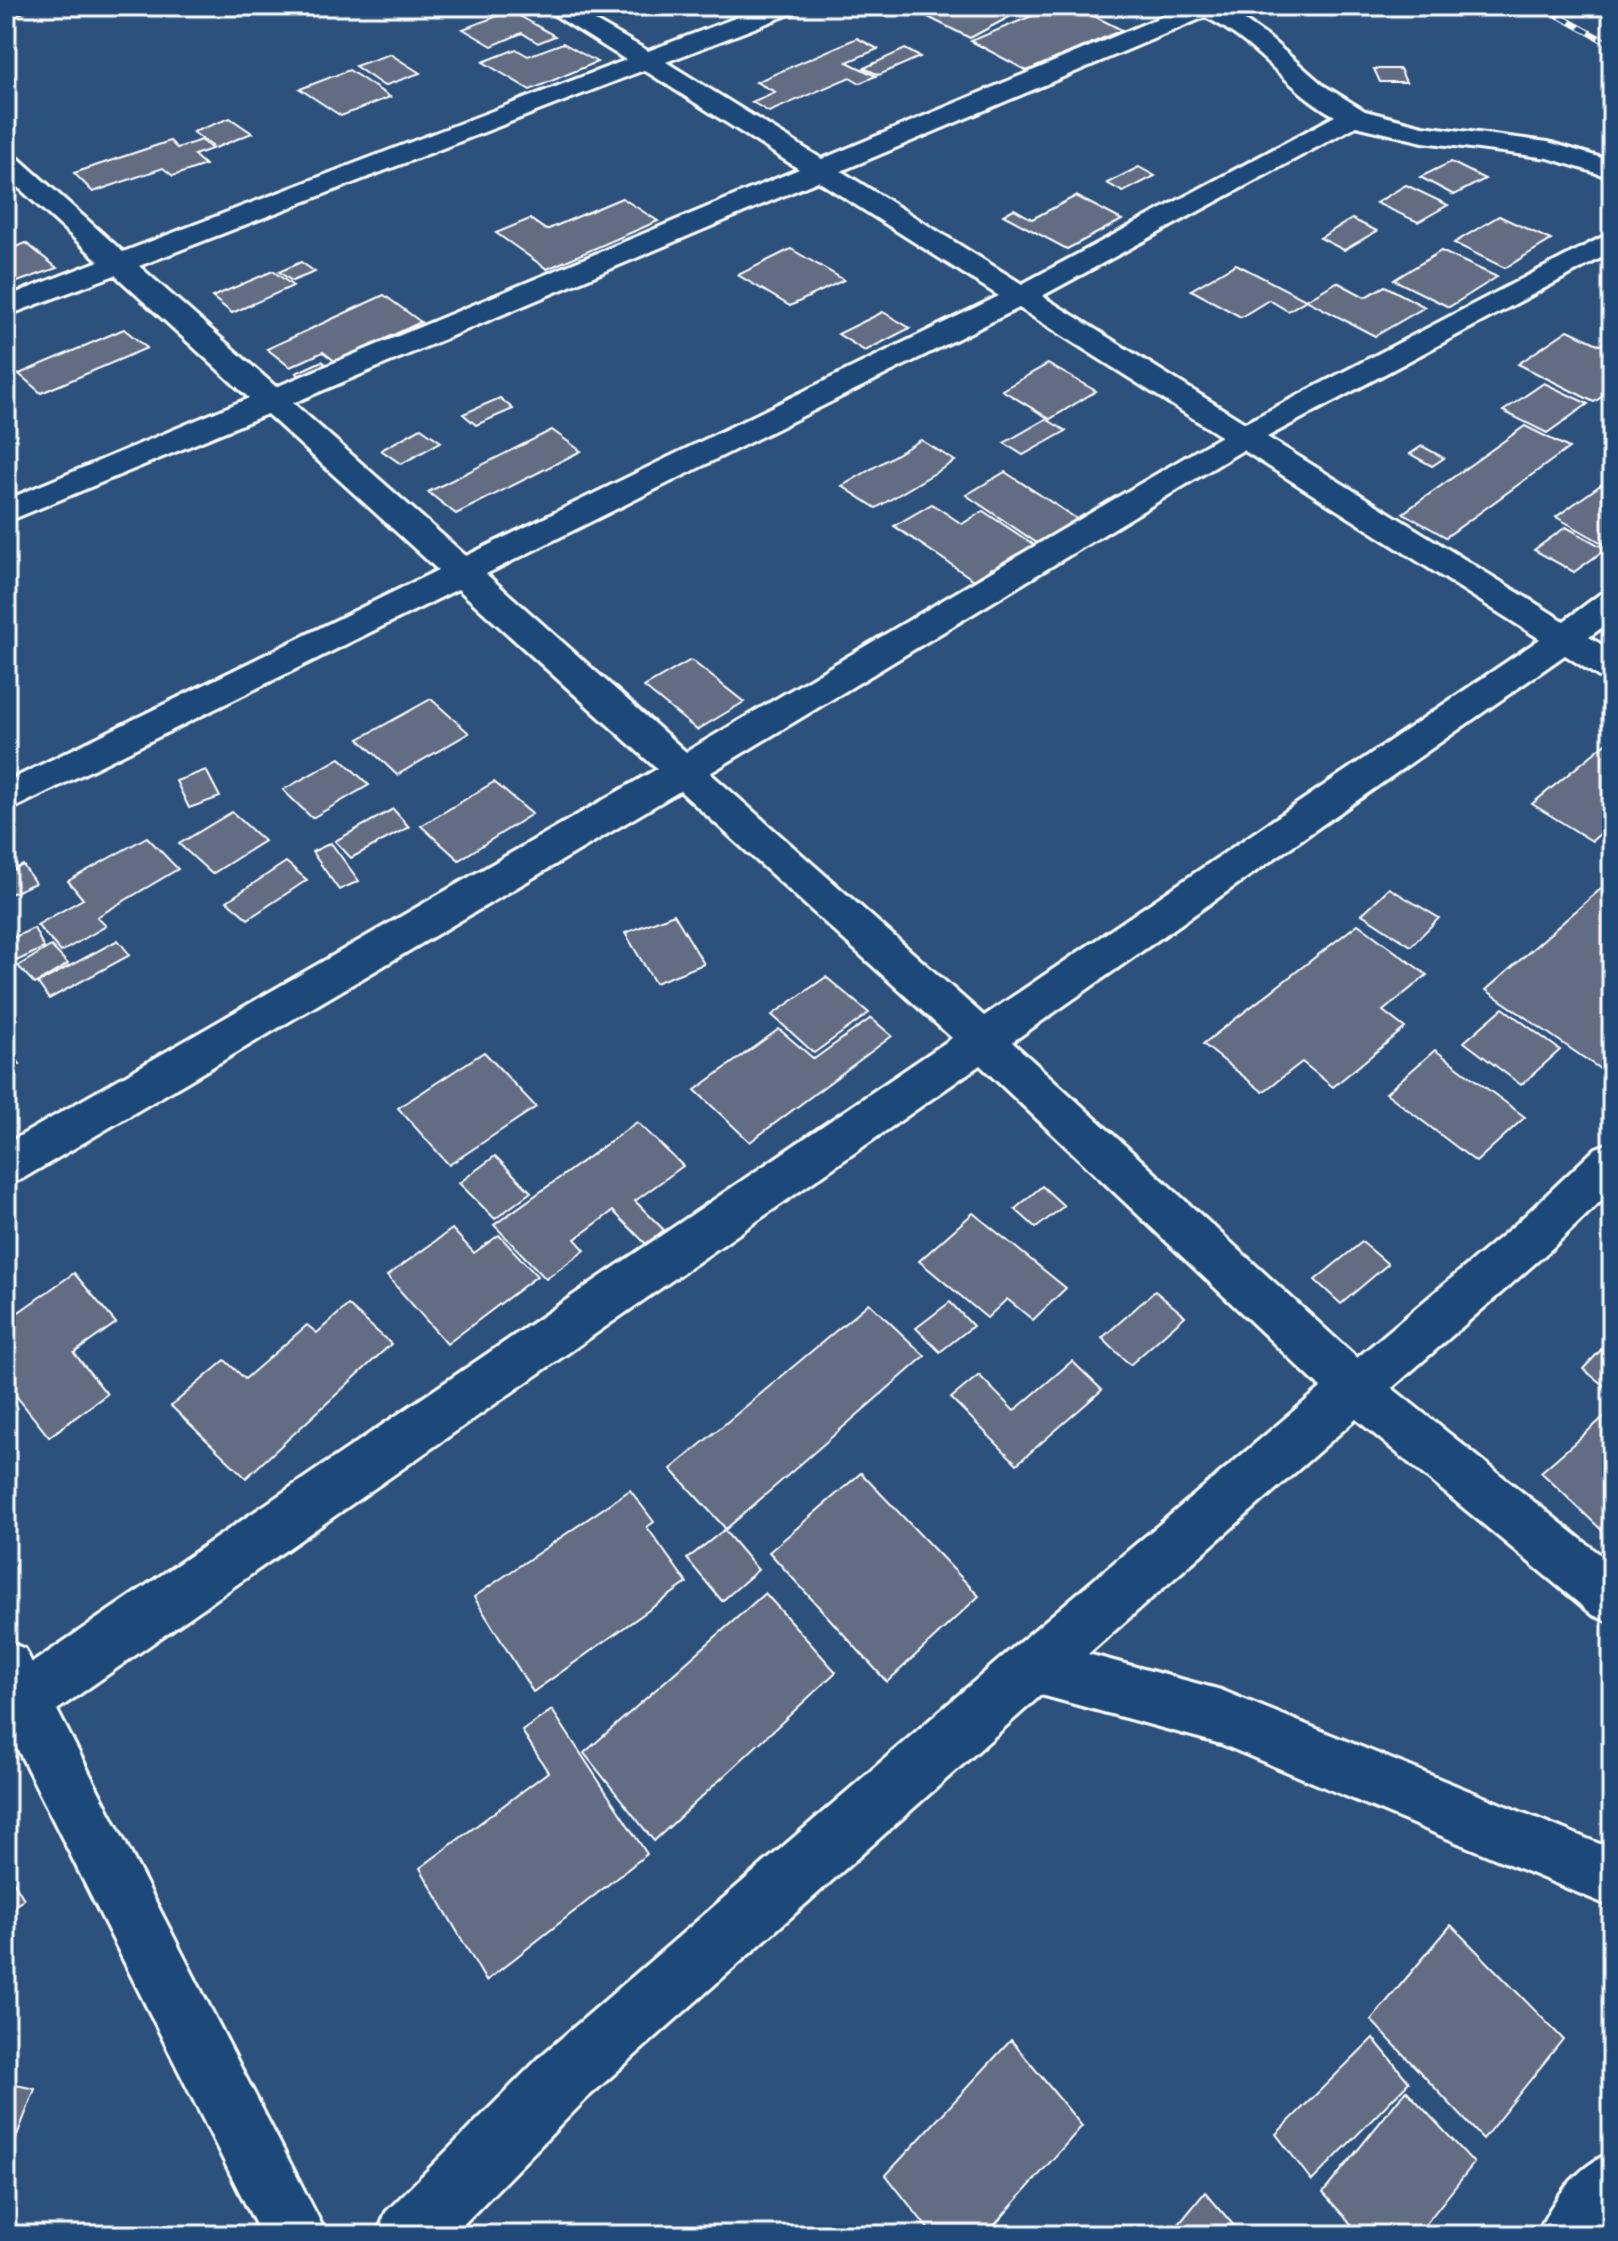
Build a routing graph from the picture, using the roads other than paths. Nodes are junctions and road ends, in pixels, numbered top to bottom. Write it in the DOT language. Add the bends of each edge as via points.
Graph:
graph roads {
  1 [pos="13,6"];
  2 [pos="552,6"];
  3 [pos="789,6"];
  4 [pos="1203,7"];
  5 [pos="6,9"];
  6 [pos="650,63"];
  7 [pos="1355,116"];
  8 [pos="6,162"];
  9 [pos="1612,170"];
  10 [pos="820,171"];
  11 [pos="1612,241"];
  12 [pos="120,264"];
  13 [pos="1019,297"];
  14 [pos="6,307"];
  15 [pos="272,401"];
  16 [pos="1241,438"];
  17 [pos="6,512"];
  18 [pos="462,571"];
  19 [pos="1612,602"];
  20 [pos="1564,639"];
  21 [pos="1612,668"];
  22 [pos="684,771"];
  23 [pos="6,798"];
  24 [pos="982,1040"];
  25 [pos="1612,1161"];
  26 [pos="6,1166"];
  27 [pos="1356,1389"];
  28 [pos="1612,1597"];
  29 [pos="1033,1666"];
  30 [pos="12,1694"];
  31 [pos="1612,1878"];
  32 [pos="1612,2183"];
  33 [pos="295,2235"];
  34 [pos="409,2235"];
  35 [pos="1569,2235"];
  1 -- 5 [label="street"];
  2 -- 6 [label="street"];
  3 -- 6 [label="street"];
  4 -- 7 [label="street"];
  4 -- 10 [label="street"];
  6 -- 10 [label="street"];
  6 -- 12 [label="street"];
  7 -- 9 [label="street" via="1411,130 1551,150"];
  7 -- 13 [label="street"];
  8 -- 12 [label="street"];
  10 -- 13 [label="street"];
  10 -- 15 [label="street"];
  11 -- 16 [label="street"];
  12 -- 14 [label="street"];
  12 -- 15 [label="street"];
  13 -- 16 [label="street"];
  13 -- 18 [label="street"];
  15 -- 17 [label="street"];
  15 -- 18 [label="street"];
  16 -- 20 [label="street"];
  16 -- 22 [label="street"];
  18 -- 22 [label="street"];
  18 -- 23 [label="street"];
  19 -- 20 [label="street"];
  20 -- 21 [label="street"];
  20 -- 24 [label="street"];
  22 -- 24 [label="street"];
  22 -- 26 [label="street"];
  24 -- 27 [label="street"];
  24 -- 30 [label="street"];
  25 -- 27 [label="street" via="1533,1237"];
  27 -- 28 [label="street"];
  27 -- 29 [label="street"];
  29 -- 31 [label="street" via="1221,1717"];
  29 -- 34 [label="street" via="565,2076"];
  30 -- 33 [label="street"];
  32 -- 35 [label="street"];
}
